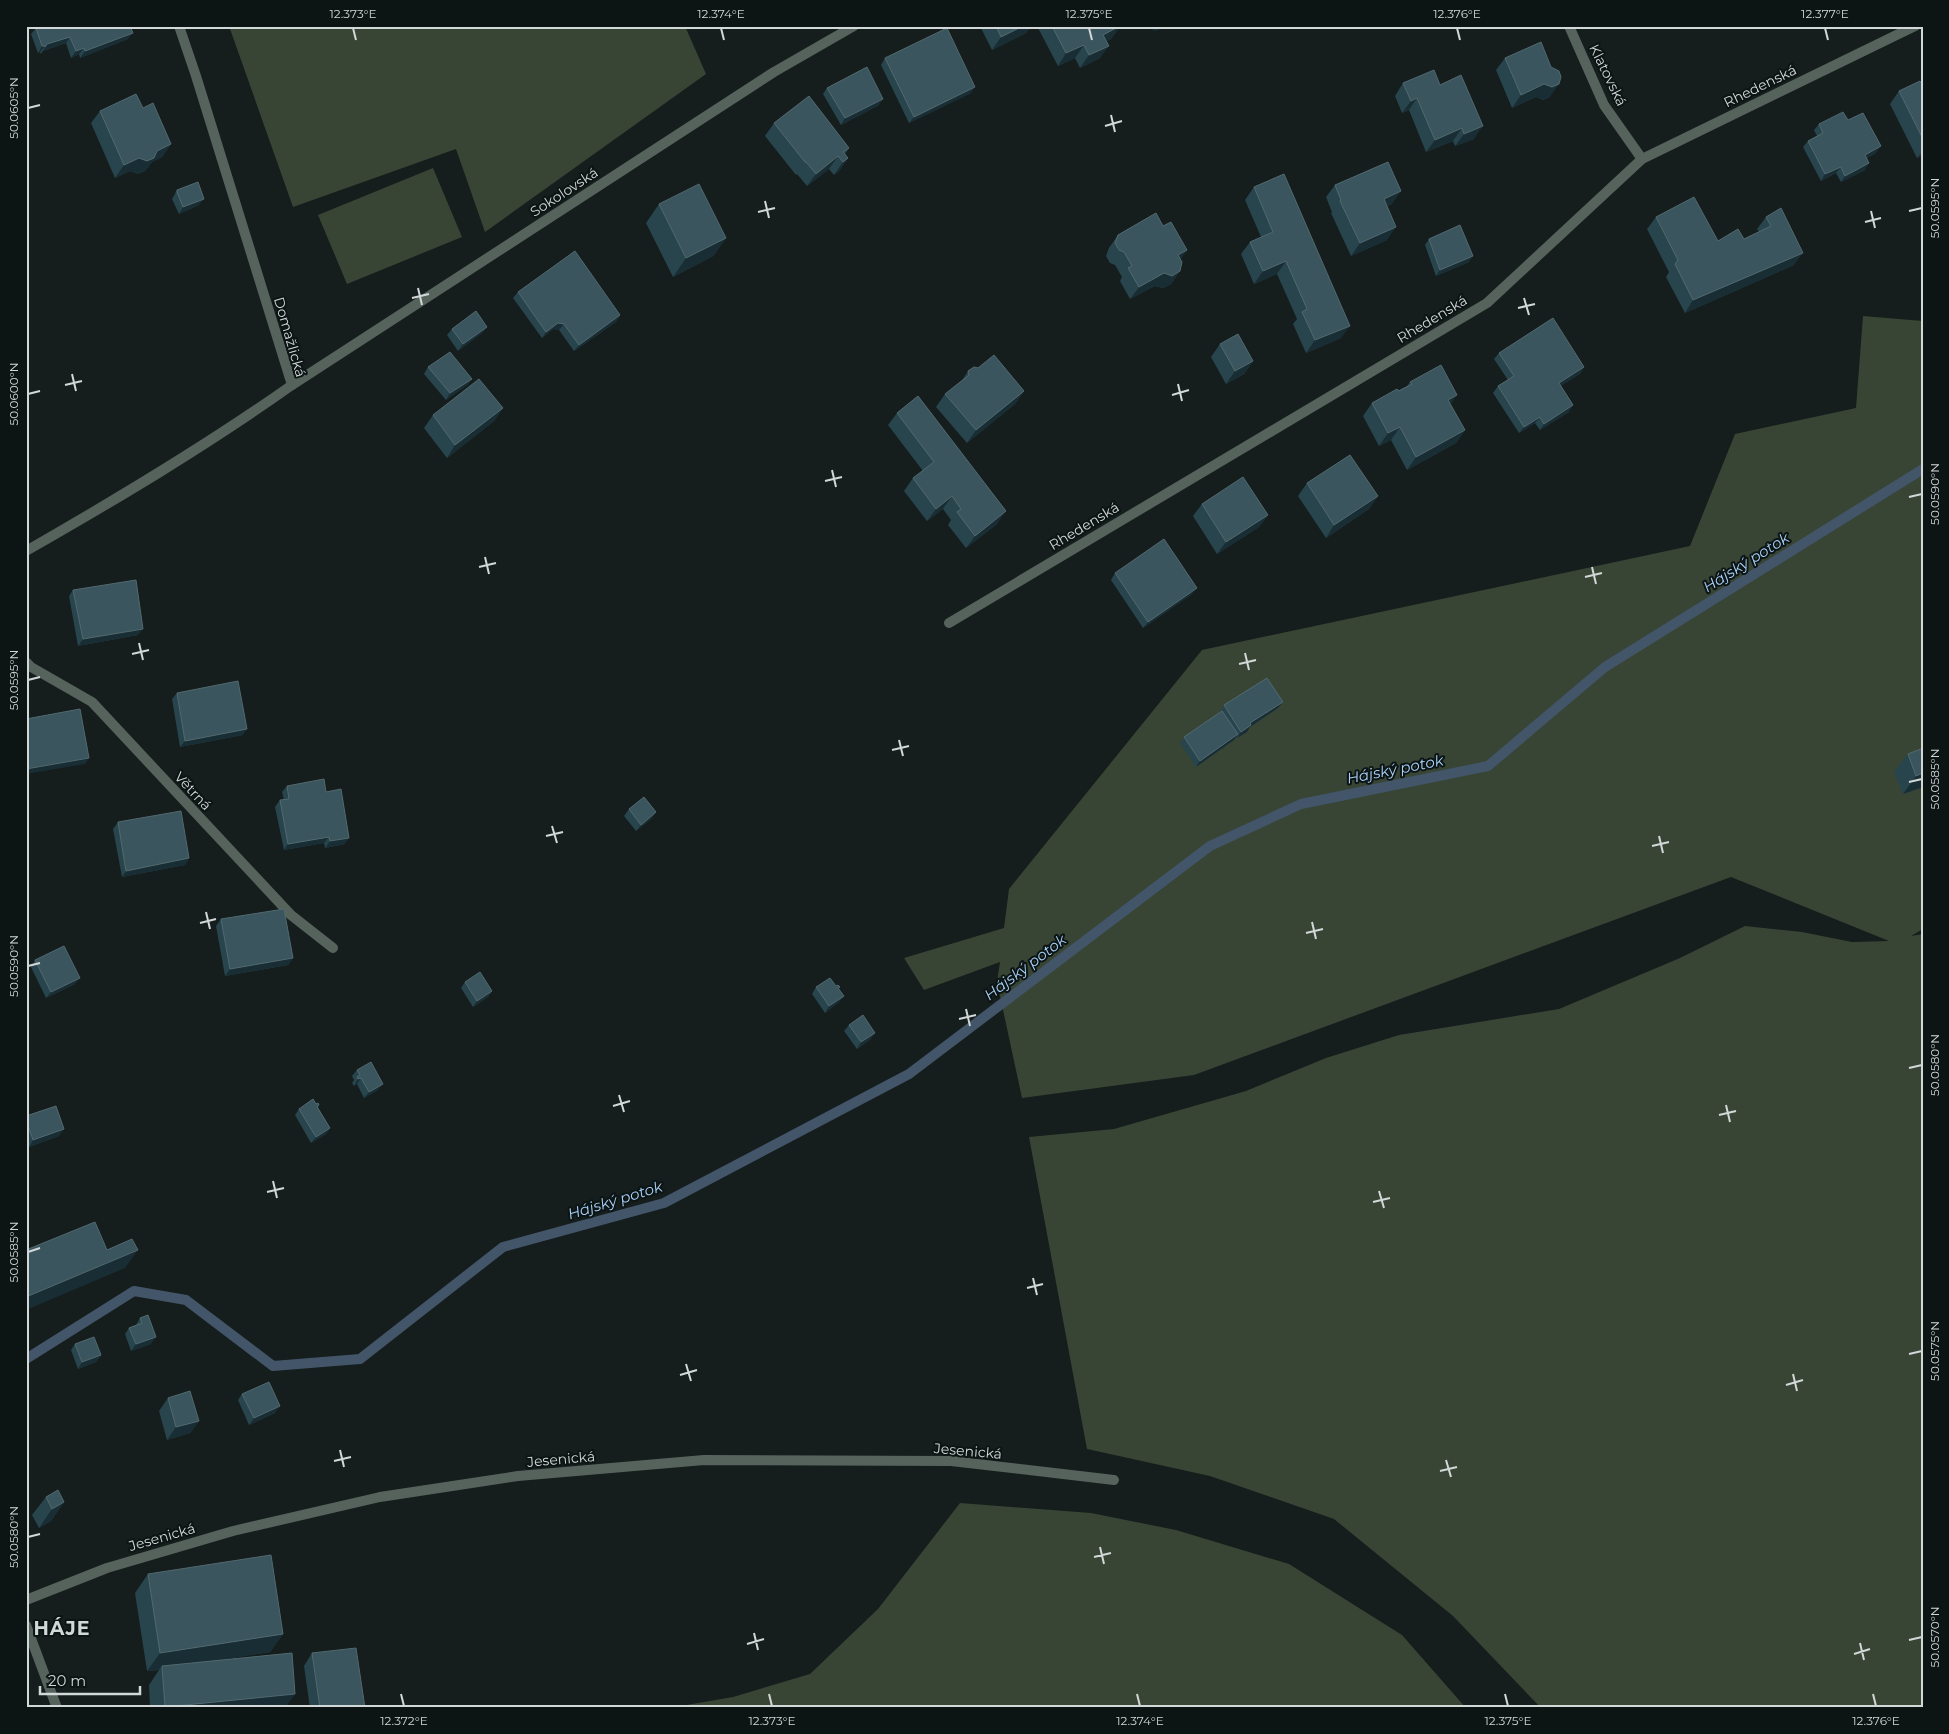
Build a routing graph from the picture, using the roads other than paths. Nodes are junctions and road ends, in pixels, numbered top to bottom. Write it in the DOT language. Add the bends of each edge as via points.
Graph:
graph roads {
  1 [pos="179,26"];
  2 [pos="854,26"];
  3 [pos="1569,26"];
  4 [pos="1915,26"];
  5 [pos="1642,158"];
  6 [pos="292,386"];
  7 [pos="26,551"];
  8 [pos="949,623"];
  9 [pos="26,662"];
  10 [pos="333,948"];
  11 [pos="1114,1480"];
  12 [pos="26,1600"];
  13 [pos="26,1625"];
  14 [pos="57,1708"];
  1 -- 6 [label="street, Domažlická"];
  2 -- 6 [label="street, Sokolovská" via="774,72"];
  3 -- 5 [label="street, Klatovská" via="1604,105"];
  4 -- 5 [label="street, Rhedenská"];
  5 -- 8 [label="street, Rhedenská" via="1487,303"];
  6 -- 7 [label="street, Domažlická" via="239,423"];
  9 -- 10 [label="street, Větrná" via="92,702 291,916"];
  11 -- 12 [label="street, Jesenická" via="941,1461 704,1460 518,1476 380,1497 233,1531 107,1568"];
  13 -- 14 [label="street"];
}
